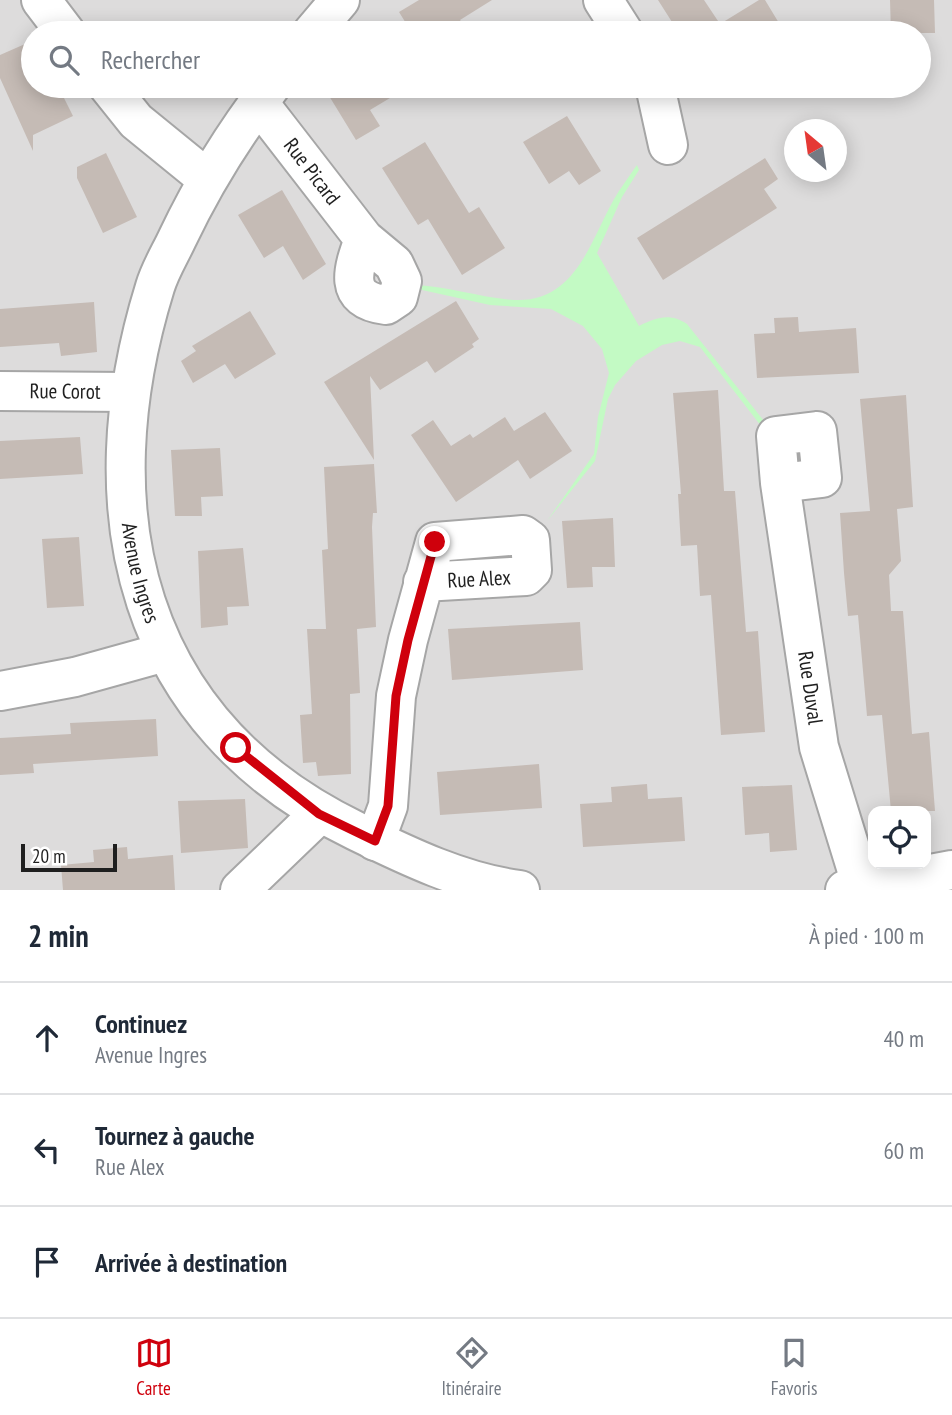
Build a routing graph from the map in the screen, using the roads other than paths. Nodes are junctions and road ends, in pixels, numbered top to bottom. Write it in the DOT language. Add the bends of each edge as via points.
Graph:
graph roads {
  1 [pos="41,0"];
  2 [pos="340,0"];
  3 [pos="603,0"];
  4 [pos="57,21"];
  5 [pos="322,21"];
  6 [pos="616,21"];
  7 [pos="118,98"];
  8 [pos="262,98"];
  9 [pos="268,98"];
  10 [pos="658,98"];
  11 [pos="668,145"];
  12 [pos="206,178"];
  13 [pos="364,239"];
  14 [pos="0,391"];
  15 [pos="129,392"];
  16 [pos="779,483"];
  17 [pos="423,582"];
  18 [pos="164,652"];
  19 [pos="0,691"];
  20 [pos="319,814"];
  21 [pos="375,841"];
  22 [pos="952,870"];
  23 [pos="854,888"];
  24 [pos="511,889"];
  25 [pos="240,890"];
  1 -- 4 [label="street"];
  2 -- 5 [label="street"];
  3 -- 6 [label="street"];
  7 -- 12 [label="street" via="136,121"];
  8 -- 12 [label="street, Avenue Ingres"];
  9 -- 13 [label="street, Rue Picard"];
  10 -- 11 [label="street"];
  12 -- 15 [label="street, Avenue Ingres" via="155,284"];
  14 -- 15 [label="street, Rue Corot"];
  15 -- 18 [label="street, Avenue Ingres" via="125,499 131,545"];
  16 -- 23 [label="street, Rue Duval" via="819,747"];
  17 -- 21 [label="street, Rue Alex" via="396,696 388,806"];
  18 -- 19 [label="street" via="75,677"];
  18 -- 20 [label="street, Avenue Ingres" via="236,748"];
  20 -- 21 [label="street, Avenue Ingres"];
  20 -- 25 [label="street"];
  21 -- 24 [label="street, Avenue Ingres"];
  22 -- 23 [label="street"];
}
